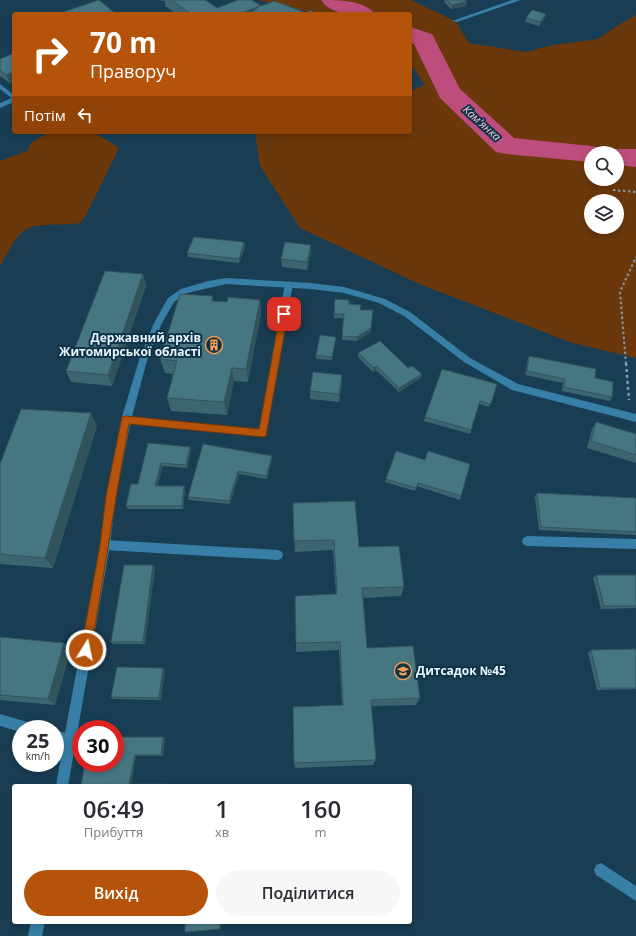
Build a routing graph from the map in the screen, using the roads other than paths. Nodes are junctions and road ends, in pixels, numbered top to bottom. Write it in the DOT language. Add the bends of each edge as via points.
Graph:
graph roads {
  1 [pos="518,0"];
  2 [pos="455,21"];
  3 [pos="0,86"];
  4 [pos="12,97"];
  5 [pos="12,100"];
  6 [pos="0,106"];
  7 [pos="289,284"];
  8 [pos="633,418"];
  9 [pos="126,420"];
  10 [pos="527,541"];
  11 [pos="636,544"];
  12 [pos="104,545"];
  13 [pos="278,555"];
  14 [pos="0,720"];
  15 [pos="12,723"];
  16 [pos="64,738"];
  17 [pos="70,740"];
  18 [pos="62,784"];
  19 [pos="601,870"];
  20 [pos="636,894"];
  21 [pos="38,924"];
  22 [pos="35,936"];
  1 -- 2 [label="street"];
  3 -- 4 [label="street"];
  5 -- 6 [label="street"];
  7 -- 8 [label="street" via="344,290 382,301 407,314 467,360 515,387"];
  7 -- 9 [label="street" via="208,284 184,291 172,300 158,323 144,357"];
  7 -- 9 [label="street" via="263,433"];
  9 -- 12 [label="street"];
  10 -- 11 [label="street"];
  12 -- 13 [label="street"];
  12 -- 17 [label="street"];
  14 -- 15 [label="street"];
  16 -- 17 [label="street"];
  17 -- 18 [label="street"];
  19 -- 20 [label="street"];
  21 -- 22 [label="street"];
}
